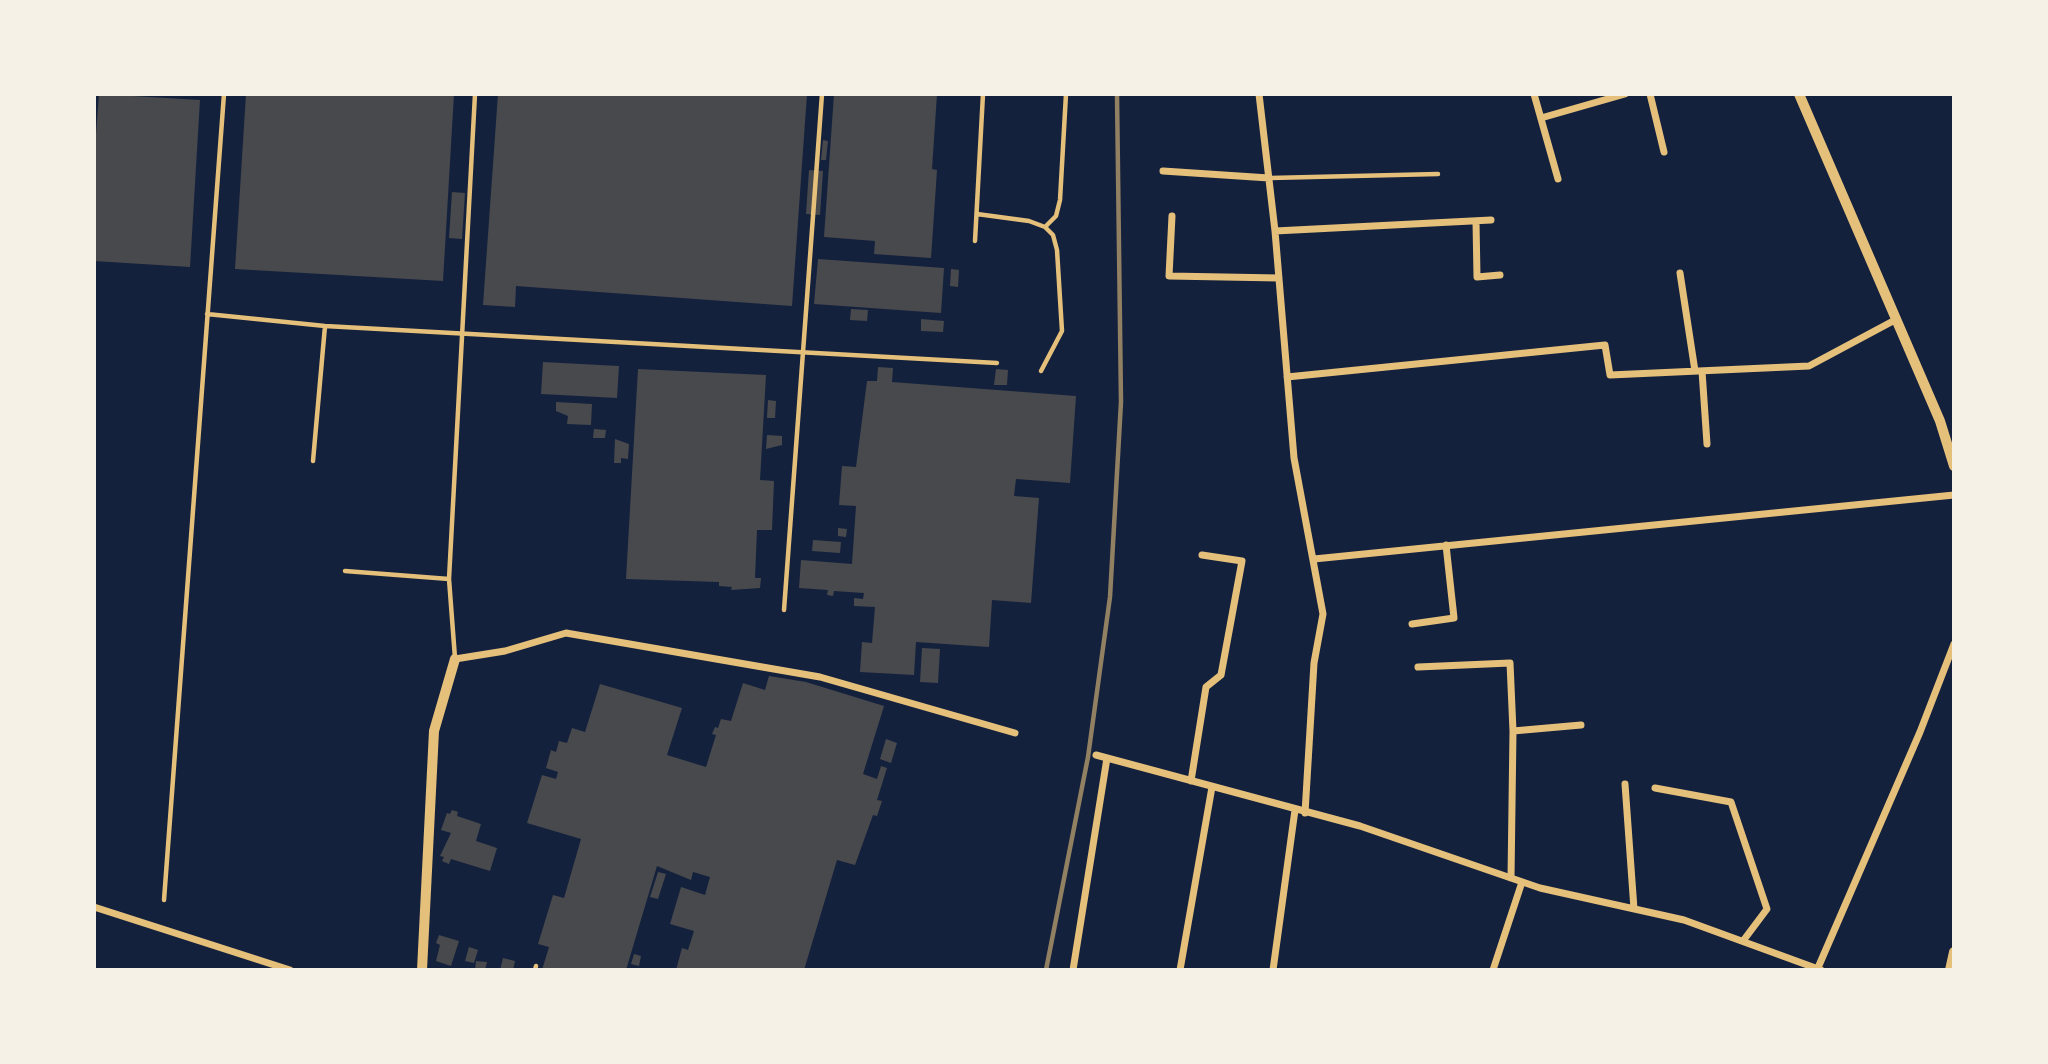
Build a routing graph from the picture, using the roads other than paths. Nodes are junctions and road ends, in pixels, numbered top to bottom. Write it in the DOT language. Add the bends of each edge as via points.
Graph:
graph roads {
  1 [pos="224,94"];
  2 [pos="475,94"];
  3 [pos="822,94"];
  4 [pos="983,94"];
  5 [pos="1066,94"];
  6 [pos="1259,94"];
  7 [pos="1534,94"];
  8 [pos="1625,94"];
  9 [pos="1650,94"];
  10 [pos="1799,94"];
  11 [pos="1541,118"];
  12 [pos="1664,152"];
  13 [pos="1163,171"];
  14 [pos="1437,174"];
  15 [pos="1269,178"];
  16 [pos="1558,179"];
  17 [pos="976,214"];
  18 [pos="1172,216"];
  19 [pos="1476,220"];
  20 [pos="1491,220"];
  21 [pos="1045,227"];
  22 [pos="1275,231"];
  23 [pos="975,241"];
  24 [pos="1679,273"];
  25 [pos="1500,275"];
  26 [pos="1279,278"];
  27 [pos="207,314"];
  28 [pos="1895,320"];
  29 [pos="326,326"];
  30 [pos="464,332"];
  31 [pos="804,351"];
  32 [pos="997,363"];
  33 [pos="1041,371"];
  34 [pos="1699,371"];
  35 [pos="1287,377"];
  36 [pos="1707,444"];
  37 [pos="313,461"];
  38 [pos="1954,466"];
  39 [pos="1954,495"];
  40 [pos="1446,545"];
  41 [pos="1202,555"];
  42 [pos="1314,559"];
  43 [pos="345,571"];
  44 [pos="449,579"];
  45 [pos="784,611"];
  46 [pos="1412,624"];
  47 [pos="1954,644"];
  48 [pos="455,659"];
  49 [pos="1418,667"];
  50 [pos="1581,725"];
  51 [pos="1513,731"];
  52 [pos="1015,733"];
  53 [pos="1096,755"];
  54 [pos="1107,758"];
  55 [pos="1191,781"];
  56 [pos="1625,784"];
  57 [pos="1212,787"];
  58 [pos="1655,788"];
  59 [pos="1295,810"];
  60 [pos="1305,813"];
  61 [pos="1511,878"];
  62 [pos="1522,882"];
  63 [pos="164,900"];
  64 [pos="94,906"];
  65 [pos="1634,909"];
  66 [pos="1743,941"];
  67 [pos="1954,952"];
  68 [pos="1818,969"];
  69 [pos="290,970"];
  70 [pos="422,970"];
  71 [pos="1073,970"];
  72 [pos="1180,970"];
  73 [pos="1273,970"];
  74 [pos="1493,970"];
  75 [pos="1950,970"];
  1 -- 27 [label="lane"];
  2 -- 30 [label="lane"];
  3 -- 31 [label="lane"];
  4 -- 17 [label="lane"];
  5 -- 21 [label="lane" via="1060,200 1056,216"];
  6 -- 15 [label="street"];
  7 -- 11 [label="street"];
  8 -- 11 [label="street"];
  9 -- 12 [label="street"];
  10 -- 28 [label="street"];
  11 -- 16 [label="street"];
  13 -- 15 [label="street"];
  14 -- 15 [label="lane"];
  15 -- 22 [label="street"];
  17 -- 21 [label="lane"];
  17 -- 23 [label="lane"];
  18 -- 26 [label="street" via="1169,276"];
  19 -- 20 [label="street"];
  19 -- 22 [label="street"];
  19 -- 25 [label="street" via="1477,277"];
  21 -- 33 [label="lane" via="1057,250 1062,331"];
  22 -- 26 [label="street"];
  24 -- 34 [label="street"];
  26 -- 35 [label="street"];
  27 -- 29 [label="lane"];
  27 -- 63 [label="lane"];
  28 -- 34 [label="street" via="1809,366"];
  28 -- 38 [label="street" via="1940,421"];
  29 -- 30 [label="lane"];
  29 -- 37 [label="lane"];
  30 -- 31 [label="lane"];
  30 -- 44 [label="lane"];
  31 -- 32 [label="lane"];
  31 -- 45 [label="lane"];
  34 -- 35 [label="street" via="1610,375 1605,345"];
  34 -- 36 [label="street"];
  35 -- 42 [label="street" via="1294,458"];
  39 -- 40 [label="street"];
  40 -- 42 [label="street"];
  40 -- 46 [label="street" via="1454,618"];
  41 -- 55 [label="street" via="1242,561 1221,675 1206,687"];
  42 -- 60 [label="street" via="1322,614 1314,663"];
  43 -- 44 [label="lane"];
  44 -- 48 [label="lane"];
  47 -- 68 [label="street"];
  48 -- 52 [label="street" via="566,633 820,677"];
  48 -- 70 [label="street" via="434,731"];
  49 -- 51 [label="street" via="1510,663"];
  50 -- 51 [label="street"];
  51 -- 61 [label="street"];
  53 -- 54 [label="street"];
  54 -- 55 [label="street"];
  54 -- 71 [label="street"];
  55 -- 57 [label="street"];
  56 -- 65 [label="street"];
  57 -- 59 [label="street"];
  57 -- 72 [label="street"];
  58 -- 66 [label="street" via="1731,802 1767,909"];
  59 -- 60 [label="street"];
  59 -- 73 [label="street"];
  60 -- 61 [label="street" via="1360,826"];
  61 -- 62 [label="street"];
  62 -- 65 [label="street"];
  62 -- 74 [label="street"];
  64 -- 69 [label="street"];
  65 -- 66 [label="street" via="1684,920"];
  66 -- 68 [label="street"];
  67 -- 75 [label="street"];
}
